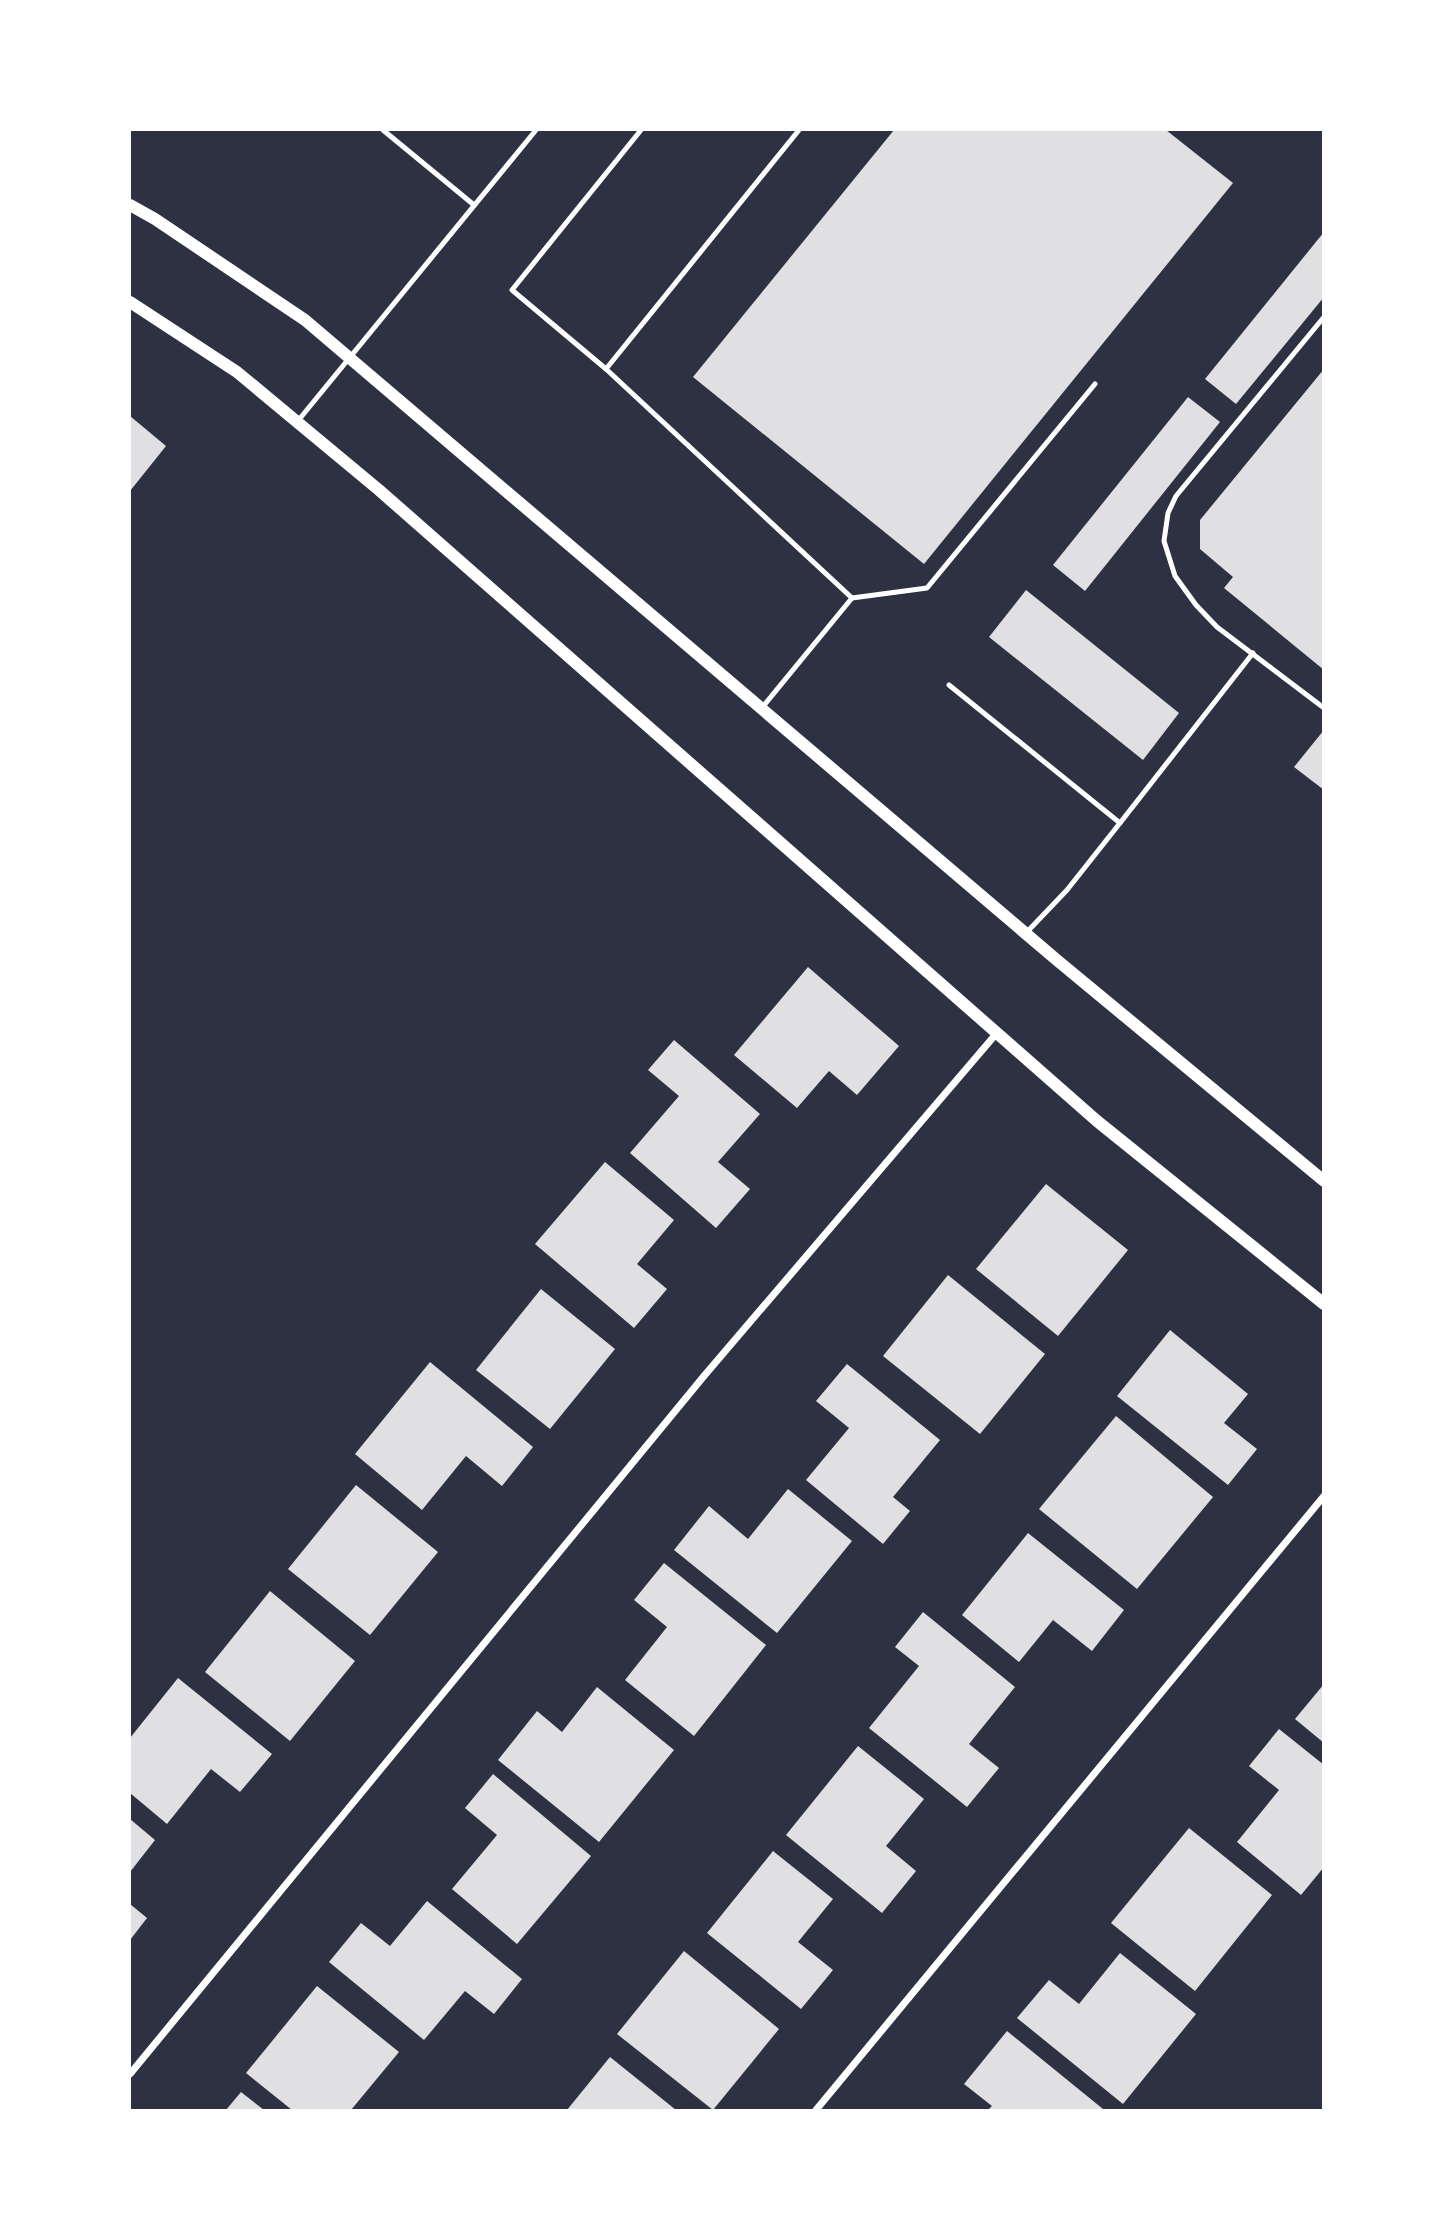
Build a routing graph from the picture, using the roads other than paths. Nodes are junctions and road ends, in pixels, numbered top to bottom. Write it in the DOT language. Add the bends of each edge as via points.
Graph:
graph roads {
  1 [pos="383,130"];
  2 [pos="398,130"];
  3 [pos="536,130"];
  4 [pos="641,130"];
  5 [pos="799,130"];
  6 [pos="392,137"];
  7 [pos="130,205"];
  8 [pos="474,205"];
  9 [pos="130,302"];
  10 [pos="1324,317"];
  11 [pos="348,357"];
  12 [pos="606,369"];
  13 [pos="1095,384"];
  14 [pos="296,422"];
  15 [pos="852,598"];
  16 [pos="1253,653"];
  17 [pos="949,685"];
  18 [pos="1324,708"];
  19 [pos="761,709"];
  20 [pos="1120,823"];
  21 [pos="1026,933"];
  22 [pos="996,1034"];
  23 [pos="1324,1181"];
  24 [pos="1324,1304"];
  25 [pos="1324,1496"];
  26 [pos="130,2074"];
  27 [pos="816,2110"];
  1 -- 6 [label="lane"];
  2 -- 6 [label="lane"];
  3 -- 8 [label="lane"];
  4 -- 12 [label="lane" via="512,290"];
  5 -- 12 [label="lane"];
  6 -- 8 [label="lane"];
  7 -- 11 [label="street" via="304,320"];
  8 -- 11 [label="lane"];
  9 -- 14 [label="street" via="237,372"];
  10 -- 16 [label="lane" via="1175,496 1168,513 1164,541 1175,576 1217,627"];
  11 -- 14 [label="lane"];
  11 -- 19 [label="street"];
  12 -- 15 [label="lane"];
  13 -- 15 [label="lane" via="927,588"];
  14 -- 22 [label="street"];
  15 -- 19 [label="lane"];
  16 -- 18 [label="lane"];
  16 -- 20 [label="lane"];
  17 -- 20 [label="lane"];
  19 -- 21 [label="street"];
  20 -- 21 [label="lane"];
  21 -- 23 [label="street"];
  22 -- 24 [label="street"];
  22 -- 26 [label="street" via="704,1376"];
  25 -- 27 [label="street"];
}
